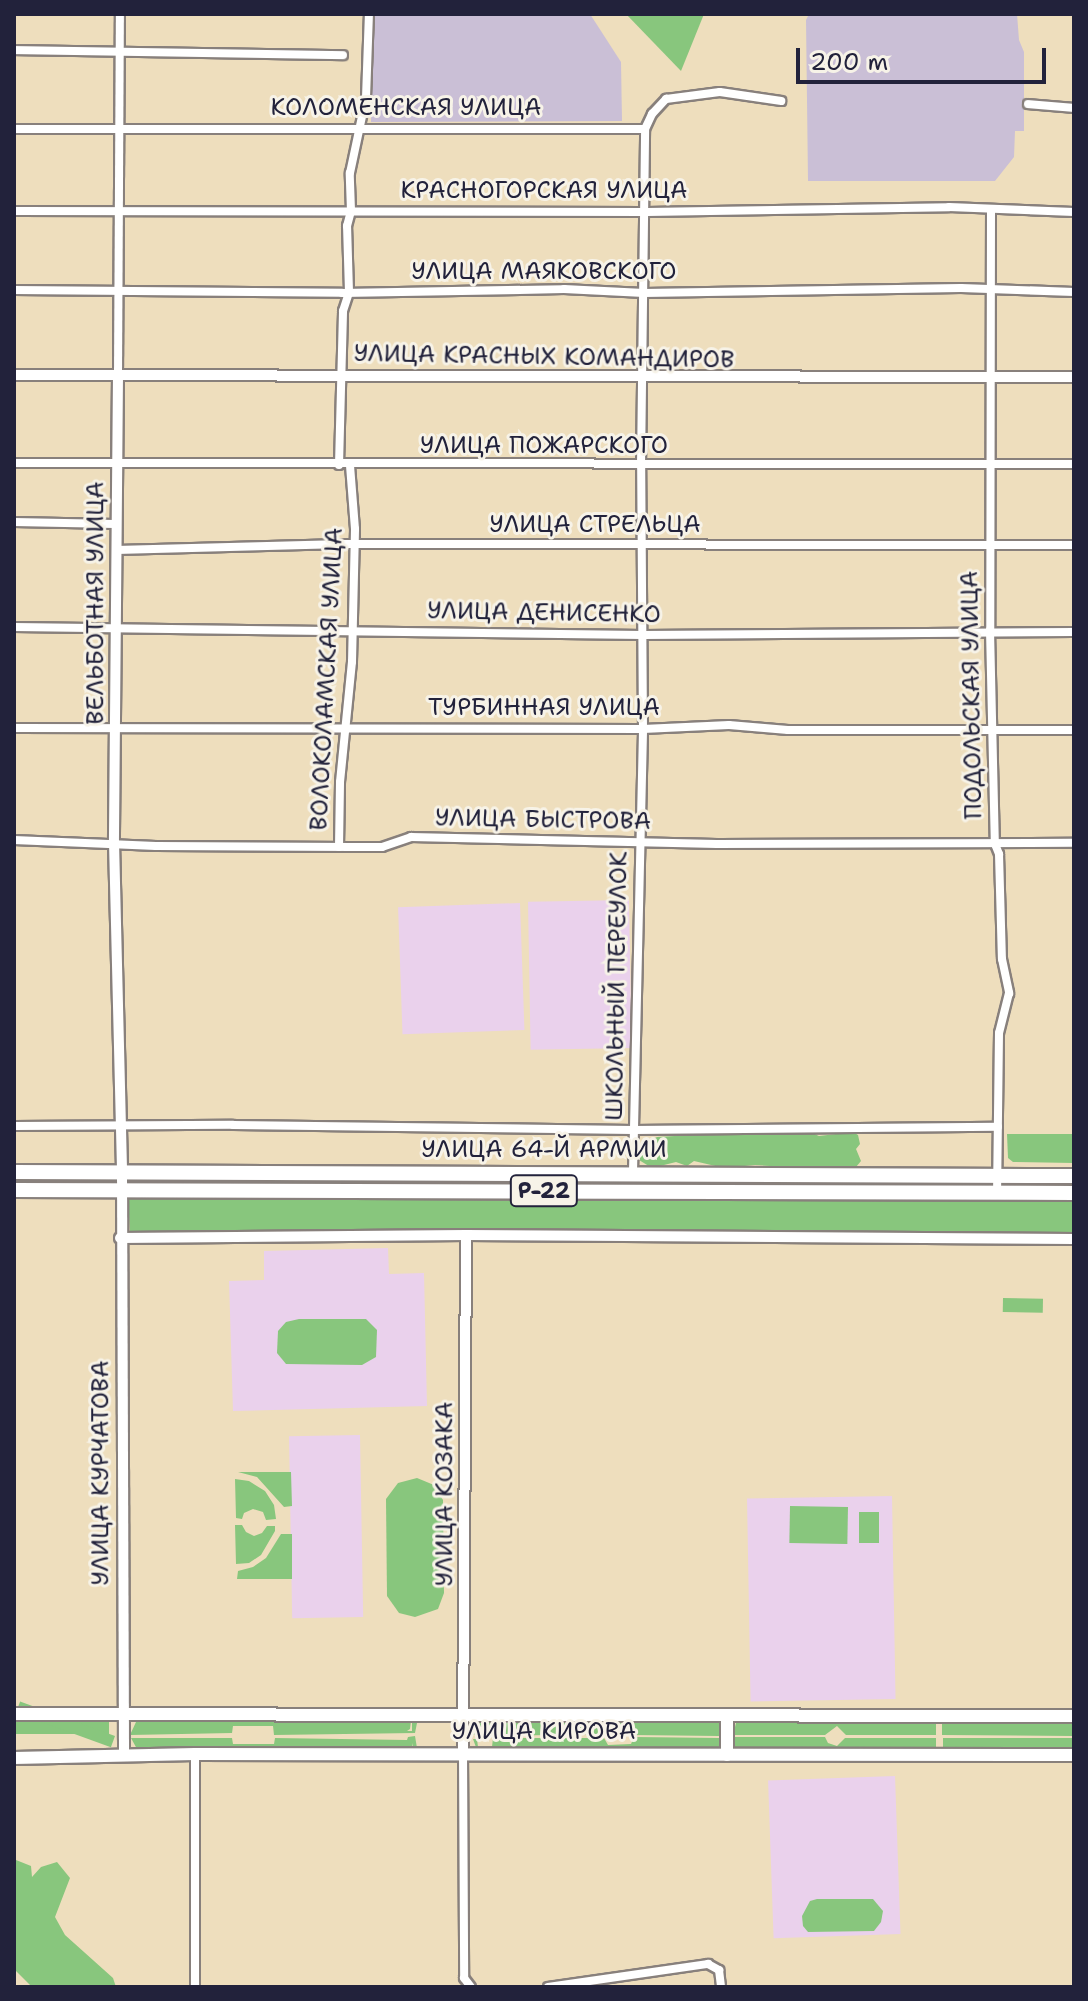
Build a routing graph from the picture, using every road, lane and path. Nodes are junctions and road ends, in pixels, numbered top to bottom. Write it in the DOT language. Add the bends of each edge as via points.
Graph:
graph roads {
  1 [pos="120,14"];
  2 [pos="369,14"];
  3 [pos="14,50"];
  4 [pos="120,50"];
  5 [pos="343,55"];
  6 [pos="781,101"];
  7 [pos="1028,104"];
  8 [pos="1074,108"];
  9 [pos="121,128"];
  10 [pos="362,128"];
  11 [pos="14,129"];
  12 [pos="645,129"];
  13 [pos="991,210"];
  14 [pos="14,211"];
  15 [pos="121,211"];
  16 [pos="351,211"];
  17 [pos="647,212"];
  18 [pos="1074,212"];
  19 [pos="14,290"];
  20 [pos="119,290"];
  21 [pos="349,292"];
  22 [pos="991,292"];
  23 [pos="1074,292"];
  24 [pos="644,293"];
  25 [pos="14,375"];
  26 [pos="118,375"];
  27 [pos="342,375"];
  28 [pos="1074,377"];
  29 [pos="990,378"];
  30 [pos="643,379"];
  31 [pos="14,463"];
  32 [pos="115,464"];
  33 [pos="991,464"];
  34 [pos="1074,464"];
  35 [pos="339,465"];
  36 [pos="350,465"];
  37 [pos="641,466"];
  38 [pos="14,522"];
  39 [pos="115,524"];
  40 [pos="353,544"];
  41 [pos="990,544"];
  42 [pos="643,545"];
  43 [pos="1074,545"];
  44 [pos="116,550"];
  45 [pos="14,627"];
  46 [pos="115,627"];
  47 [pos="990,630"];
  48 [pos="351,631"];
  49 [pos="1074,632"];
  50 [pos="643,635"];
  51 [pos="14,728"];
  52 [pos="348,728"];
  53 [pos="116,729"];
  54 [pos="643,729"];
  55 [pos="992,729"];
  56 [pos="1074,730"];
  57 [pos="14,840"];
  58 [pos="114,842"];
  59 [pos="640,842"];
  60 [pos="1074,843"];
  61 [pos="995,844"];
  62 [pos="339,847"];
  63 [pos="14,1126"];
  64 [pos="119,1127"];
  65 [pos="998,1127"];
  66 [pos="633,1130"];
  67 [pos="14,1172"];
  68 [pos="122,1172"];
  69 [pos="633,1172"];
  70 [pos="823,1174"];
  71 [pos="1074,1176"];
  72 [pos="997,1177"];
  73 [pos="14,1190"];
  74 [pos="122,1191"];
  75 [pos="823,1193"];
  76 [pos="997,1193"];
  77 [pos="1074,1193"];
  78 [pos="466,1235"];
  79 [pos="120,1238"];
  80 [pos="1074,1239"];
  81 [pos="123,1713"];
  82 [pos="14,1714"];
  83 [pos="464,1715"];
  84 [pos="727,1716"];
  85 [pos="1074,1716"];
  86 [pos="463,1753"];
  87 [pos="124,1754"];
  88 [pos="195,1754"];
  89 [pos="727,1755"];
  90 [pos="1074,1755"];
  91 [pos="14,1758"];
  92 [pos="195,1987"];
  93 [pos="471,1987"];
  94 [pos="548,1987"];
  95 [pos="721,1987"];
  1 -- 4 [label="street, ВЕЛЬБОТНАЯ УЛИЦА"];
  2 -- 10 [label="street"];
  3 -- 4 [label="street"];
  4 -- 5 [label="street"];
  4 -- 9 [label="street, ВЕЛЬБОТНАЯ УЛИЦА"];
  6 -- 12 [label="street" via="720,92 666,99"];
  7 -- 8 [label="street"];
  9 -- 10 [label="street, КОЛОМЕНСКАЯ УЛИЦА"];
  9 -- 11 [label="street, КОЛОМЕНСКАЯ УЛИЦА"];
  9 -- 15 [label="street, ВЕЛЬБОТНАЯ УЛИЦА"];
  10 -- 12 [label="street, КОЛОМЕНСКАЯ УЛИЦА"];
  10 -- 16 [label="street" via="350,173"];
  12 -- 17 [label="street, ШКОЛЬНЫЙ ПЕРЕУЛОК"];
  13 -- 17 [label="street, КРАСНОГОРСКАЯ УЛИЦА"];
  13 -- 18 [label="street, КРАСНОГОРСКАЯ УЛИЦА"];
  13 -- 22 [label="street, ПОДОЛЬСКАЯ УЛИЦА"];
  14 -- 15 [label="street, КРАСНОГОРСКАЯ УЛИЦА"];
  15 -- 16 [label="street, КРАСНОГОРСКАЯ УЛИЦА"];
  15 -- 20 [label="street, ВЕЛЬБОТНАЯ УЛИЦА"];
  16 -- 17 [label="street, КРАСНОГОРСКАЯ УЛИЦА"];
  16 -- 21 [label="street"];
  17 -- 24 [label="street, ШКОЛЬНЫЙ ПЕРЕУЛОК"];
  19 -- 20 [label="street, УЛИЦА МАЯКОВСКОГО"];
  20 -- 21 [label="street, УЛИЦА МАЯКОВСКОГО"];
  20 -- 26 [label="street, ВЕЛЬБОТНАЯ УЛИЦА"];
  21 -- 24 [label="street, УЛИЦА МАЯКОВСКОГО"];
  21 -- 27 [label="street" via="343,311"];
  22 -- 23 [label="street, УЛИЦА МАЯКОВСКОГО"];
  22 -- 24 [label="street, УЛИЦА МАЯКОВСКОГО" via="961,288"];
  22 -- 29 [label="street, ПОДОЛЬСКАЯ УЛИЦА"];
  24 -- 30 [label="street, ШКОЛЬНЫЙ ПЕРЕУЛОК"];
  25 -- 26 [label="street, УЛИЦА КРАСНЫХ КОМАНДИРОВ"];
  26 -- 27 [label="street, УЛИЦА КРАСНЫХ КОМАНДИРОВ"];
  26 -- 32 [label="street, ВЕЛЬБОТНАЯ УЛИЦА"];
  27 -- 30 [label="street, УЛИЦА КРАСНЫХ КОМАНДИРОВ"];
  27 -- 35 [label="street"];
  28 -- 29 [label="street, УЛИЦА КРАСНЫХ КОМАНДИРОВ"];
  29 -- 30 [label="street, УЛИЦА КРАСНЫХ КОМАНДИРОВ"];
  29 -- 33 [label="street, ПОДОЛЬСКАЯ УЛИЦА"];
  30 -- 37 [label="street, ШКОЛЬНЫЙ ПЕРЕУЛОК"];
  31 -- 32 [label="street, УЛИЦА ПОЖАРСКОГО"];
  32 -- 35 [label="street, УЛИЦА ПОЖАРСКОГО"];
  32 -- 39 [label="street, ВЕЛЬБОТНАЯ УЛИЦА"];
  33 -- 34 [label="street, УЛИЦА ПОЖАРСКОГО"];
  33 -- 37 [label="street, УЛИЦА ПОЖАРСКОГО"];
  33 -- 41 [label="street, ПОДОЛЬСКАЯ УЛИЦА"];
  35 -- 36 [label="street, УЛИЦА ПОЖАРСКОГО"];
  36 -- 37 [label="street, УЛИЦА ПОЖАРСКОГО"];
  36 -- 40 [label="street, ВОЛОКОЛАМСКАЯ УЛИЦА"];
  37 -- 42 [label="street, ШКОЛЬНЫЙ ПЕРЕУЛОК"];
  38 -- 39 [label="street"];
  39 -- 44 [label="street, ВЕЛЬБОТНАЯ УЛИЦА"];
  40 -- 42 [label="street, УЛИЦА СТРЕЛЬЦА"];
  40 -- 44 [label="street, УЛИЦА СТРЕЛЬЦА"];
  40 -- 48 [label="street, ВОЛОКОЛАМСКАЯ УЛИЦА"];
  41 -- 42 [label="street, УЛИЦА СТРЕЛЬЦА"];
  41 -- 43 [label="street, УЛИЦА СТРЕЛЬЦА"];
  41 -- 47 [label="street, ПОДОЛЬСКАЯ УЛИЦА"];
  42 -- 50 [label="street, ШКОЛЬНЫЙ ПЕРЕУЛОК"];
  44 -- 46 [label="street, ВЕЛЬБОТНАЯ УЛИЦА"];
  45 -- 46 [label="street, УЛИЦА ДЕНИСЕНКО"];
  46 -- 48 [label="street, УЛИЦА ДЕНИСЕНКО"];
  46 -- 53 [label="street, ВЕЛЬБОТНАЯ УЛИЦА"];
  47 -- 49 [label="street, УЛИЦА ДЕНИСЕНКО"];
  47 -- 50 [label="street, УЛИЦА ДЕНИСЕНКО"];
  47 -- 55 [label="street, ПОДОЛЬСКАЯ УЛИЦА"];
  48 -- 50 [label="street, УЛИЦА ДЕНИСЕНКО"];
  48 -- 52 [label="street, ВОЛОКОЛАМСКАЯ УЛИЦА"];
  50 -- 54 [label="street, ШКОЛЬНЫЙ ПЕРЕУЛОК"];
  51 -- 53 [label="street, ТУРБИННАЯ УЛИЦА"];
  52 -- 53 [label="street, ТУРБИННАЯ УЛИЦА"];
  52 -- 54 [label="street, ТУРБИННАЯ УЛИЦА"];
  52 -- 62 [label="street, ВОЛОКОЛАМСКАЯ УЛИЦА"];
  53 -- 58 [label="street, ВЕЛЬБОТНАЯ УЛИЦА"];
  54 -- 55 [label="street, ТУРБИННАЯ УЛИЦА"];
  54 -- 59 [label="street, ШКОЛЬНЫЙ ПЕРЕУЛОК"];
  55 -- 56 [label="street, ТУРБИННАЯ УЛИЦА"];
  55 -- 61 [label="street, ПОДОЛЬСКАЯ УЛИЦА"];
  57 -- 58 [label="street, УЛИЦА БЫСТРОВА"];
  58 -- 62 [label="street, УЛИЦА БЫСТРОВА"];
  58 -- 64 [label="street, ВЕЛЬБОТНАЯ УЛИЦА"];
  59 -- 61 [label="street, УЛИЦА БЫСТРОВА"];
  59 -- 62 [label="street, УЛИЦА БЫСТРОВА" via="411,837 382,847"];
  59 -- 66 [label="street, ШКОЛЬНЫЙ ПЕРЕУЛОК"];
  60 -- 61 [label="street, УЛИЦА БЫСТРОВА"];
  61 -- 65 [label="street, ПОДОЛЬСКАЯ УЛИЦА" via="1009,993 999,1033"];
  63 -- 64 [label="street, УЛИЦА 64-Й АРМИИ"];
  64 -- 66 [label="street, УЛИЦА 64-Й АРМИИ"];
  64 -- 68 [label="street, ВЕЛЬБОТНАЯ УЛИЦА"];
  65 -- 66 [label="street, УЛИЦА 64-Й АРМИИ"];
  65 -- 72 [label="street, ПОДОЛЬСКАЯ УЛИЦА"];
  66 -- 69 [label="street, ШКОЛЬНЫЙ ПЕРЕУЛОК"];
  67 -- 68 [label="highway, УЛИЦА 64-Й АРМИИ / Р-22"];
  68 -- 69 [label="highway, УЛИЦА 64-Й АРМИИ / Р-22"];
  68 -- 74 [label="street, ВЕЛЬБОТНАЯ УЛИЦА"];
  69 -- 70 [label="highway, УЛИЦА 64-Й АРМИИ / Р-22"];
  70 -- 72 [label="highway, УЛИЦА 64-Й АРМИИ / Р-22"];
  70 -- 75 [label="highway"];
  71 -- 72 [label="highway, УЛИЦА 64-Й АРМИИ / Р-22"];
  72 -- 76 [label="street, ПОДОЛЬСКАЯ УЛИЦА"];
  73 -- 74 [label="highway, УЛИЦА 64-Й АРМИИ / Р-22"];
  74 -- 75 [label="highway, УЛИЦА 64-Й АРМИИ / Р-22"];
  74 -- 79 [label="street, УЛИЦА КУРЧАТОВА"];
  75 -- 76 [label="highway, УЛИЦА 64-Й АРМИИ / Р-22"];
  76 -- 77 [label="highway, УЛИЦА 64-Й АРМИИ / Р-22"];
  78 -- 79 [label="street"];
  78 -- 80 [label="street"];
  78 -- 83 [label="street, УЛИЦА КОЗАКА"];
  79 -- 81 [label="street, УЛИЦА КУРЧАТОВА"];
  81 -- 82 [label="main road, УЛИЦА КИРОВА"];
  81 -- 83 [label="main road, УЛИЦА КИРОВА"];
  81 -- 87 [label="street, УЛИЦА КУРЧАТОВА"];
  83 -- 84 [label="main road, УЛИЦА КИРОВА"];
  83 -- 86 [label="street, УЛИЦА КОЗАКА"];
  84 -- 85 [label="main road, УЛИЦА КИРОВА"];
  84 -- 89 [label="main road"];
  86 -- 88 [label="main road, УЛИЦА КИРОВА"];
  86 -- 89 [label="main road, УЛИЦА КИРОВА"];
  86 -- 93 [label="street" via="464,1978"];
  87 -- 88 [label="main road, УЛИЦА КИРОВА"];
  87 -- 91 [label="main road, УЛИЦА КИРОВА"];
  88 -- 92 [label="street"];
  89 -- 90 [label="main road, УЛИЦА КИРОВА"];
  94 -- 95 [label="street" via="708,1964 719,1970"];
}
